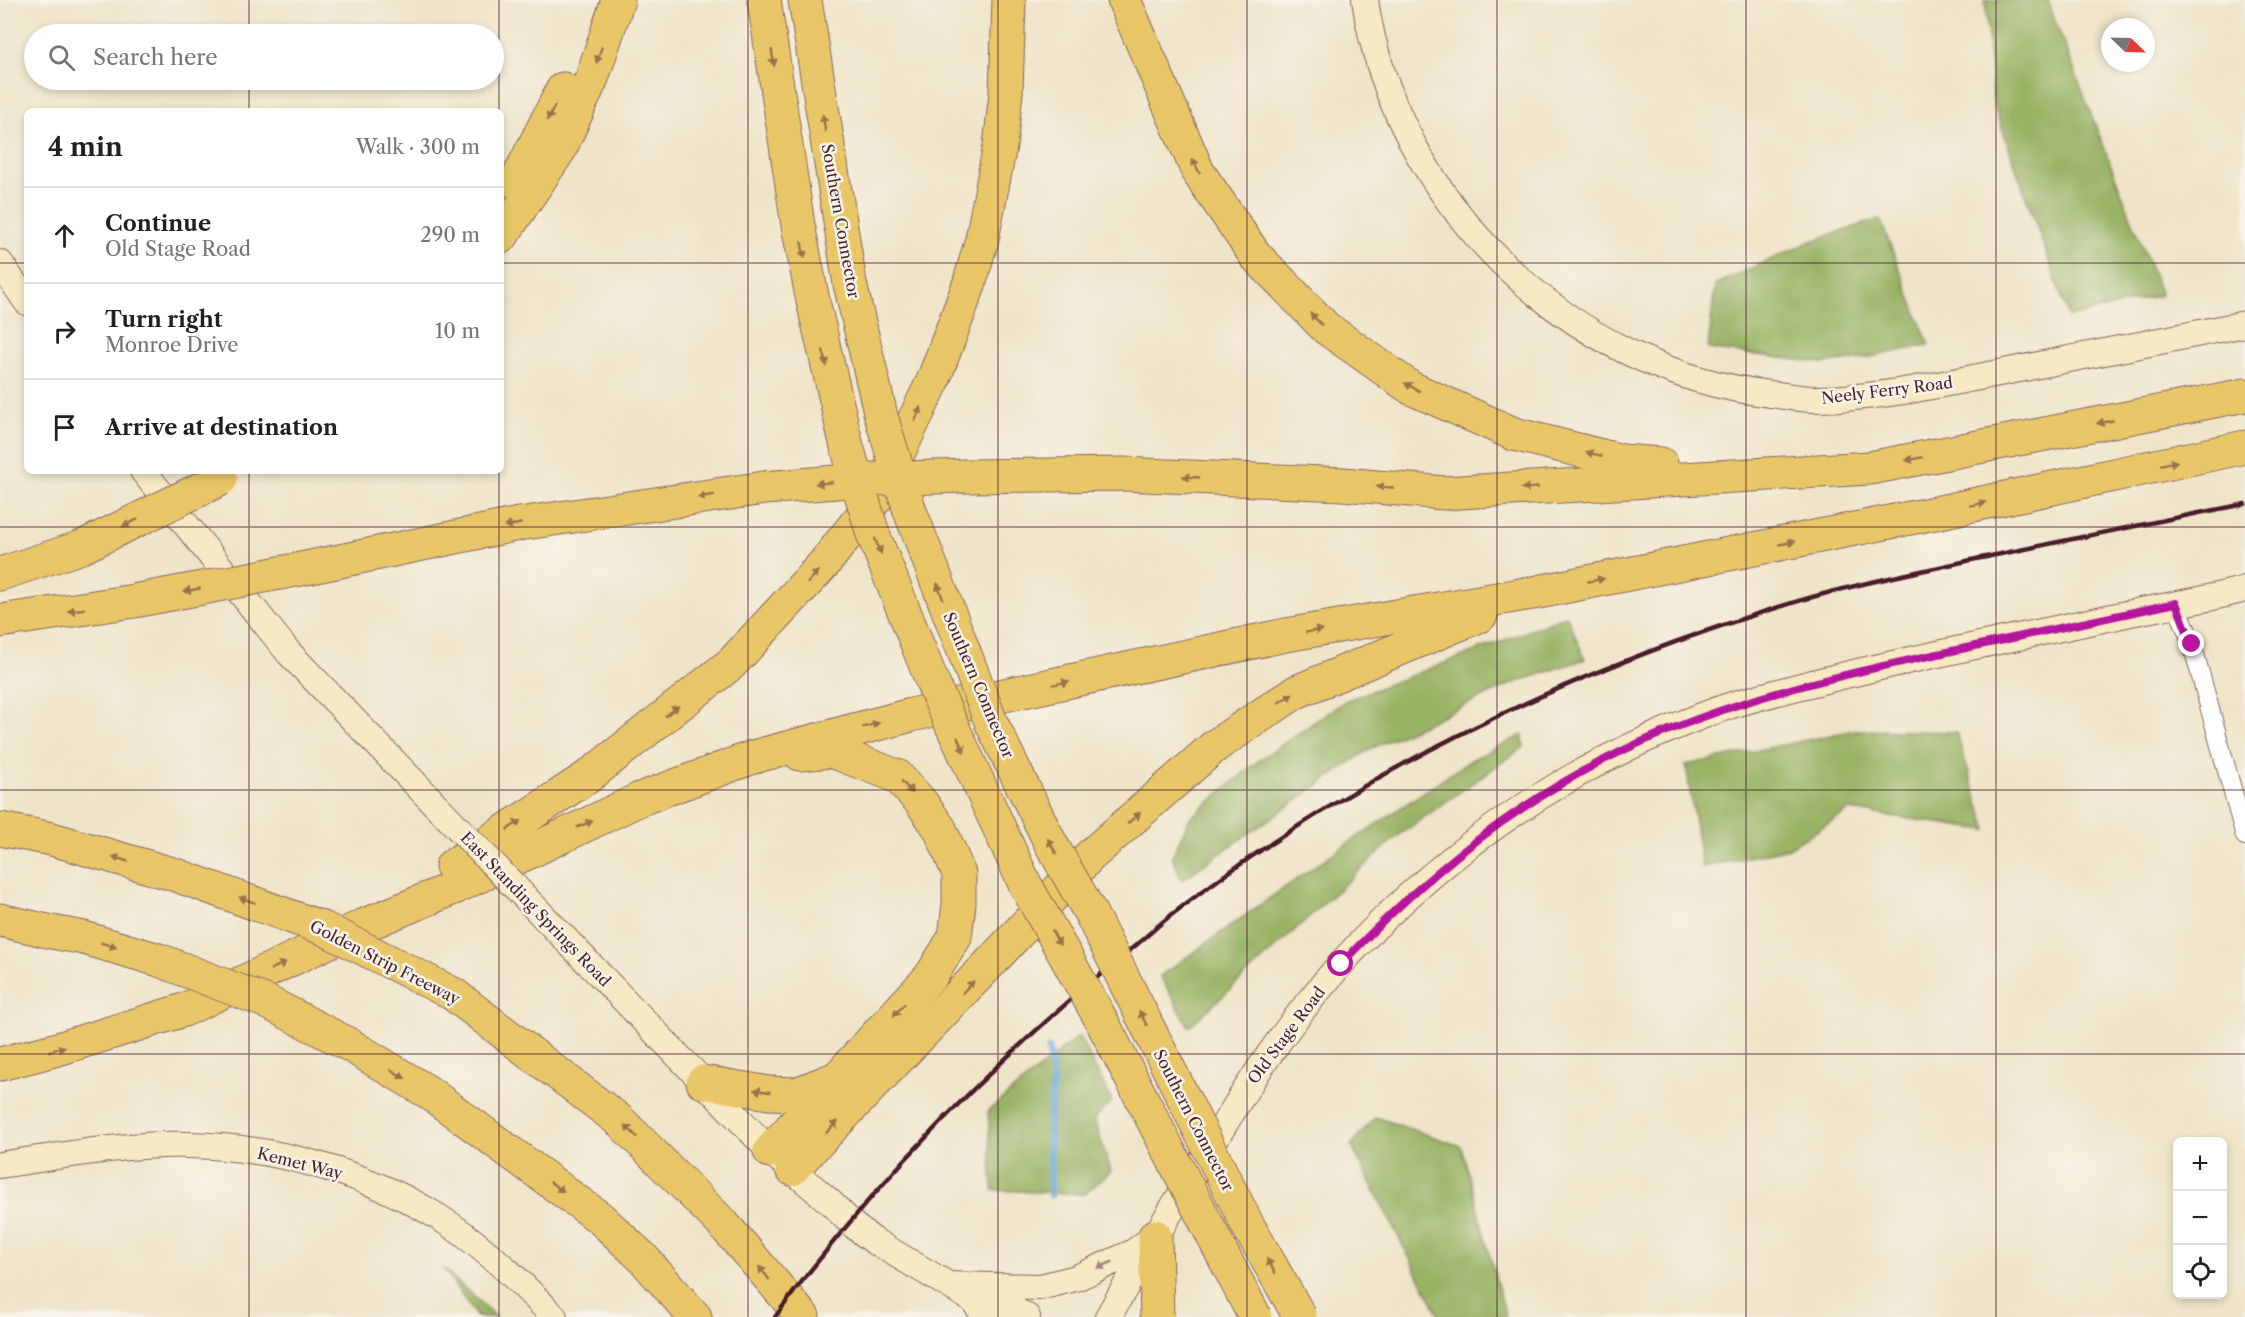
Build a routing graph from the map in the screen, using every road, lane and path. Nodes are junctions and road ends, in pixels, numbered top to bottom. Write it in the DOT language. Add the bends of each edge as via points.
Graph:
graph roads {
  1 [pos="595,0"];
  2 [pos="618,0"];
  3 [pos="764,0"];
  4 [pos="805,0"];
  5 [pos="1008,0"];
  6 [pos="1124,0"];
  7 [pos="1137,0"];
  8 [pos="1365,0"];
  9 [pos="1155,74"];
  10 [pos="504,201"];
  11 [pos="504,232"];
  12 [pos="0,263"];
  13 [pos="24,298"];
  14 [pos="2245,324"];
  15 [pos="2245,395"];
  16 [pos="2245,447"];
  17 [pos="1798,472"];
  18 [pos="145,474"];
  19 [pos="227,475"];
  20 [pos="0,574"];
  21 [pos="2245,589"];
  22 [pos="1538,592"];
  23 [pos="2176,603"];
  24 [pos="0,621"];
  25 [pos="753,757"];
  26 [pos="0,829"];
  27 [pos="2245,836"];
  28 [pos="0,920"];
  29 [pos="360,927"];
  30 [pos="0,1064"];
  31 [pos="838,1077"];
  32 [pos="703,1082"];
  33 [pos="781,1160"];
  34 [pos="0,1165"];
  35 [pos="1155,1236"];
  36 [pos="946,1285"];
  37 [pos="981,1308"];
  38 [pos="554,1317"];
  39 [pos="695,1317"];
  40 [pos="803,1317"];
  41 [pos="1027,1317"];
  42 [pos="1108,1317"];
  43 [pos="1158,1317"];
  44 [pos="1255,1317"];
  45 [pos="1300,1317"];
  1 -- 10 [label="highway, one-way" via="562,92"];
  2 -- 11 [label="highway, one-way" via="592,78 560,148"];
  3 -- 44 [label="highway, one-way, bridge" via="813,301 847,447 873,534 936,691 1025,884 1099,1016"];
  45 -- 4 [label="highway, Southern Connector, one-way, bridge" via="1247,1224 991,722 910,511 881,416 850,284"];
  29 -- 5 [label="highway, one-way" via="589,776 732,663 823,565 877,497 933,381 982,239 1006,93"];
  6 -- 9 [label="highway"];
  7 -- 9 [label="highway"];
  8 -- 14 [label="street, Neely Ferry Road" via="1375,46 1401,119 1435,182 1480,241 1536,294 1570,319 1603,340 1669,370 1746,391 1813,399 1849,397 1916,389"];
  17 -- 9 [label="highway, one-way" via="1622,461 1514,434 1411,388 1326,328 1255,255 1198,172"];
  12 -- 13 [label="street"];
  15 -- 17 [label="highway, one-way" via="1870,468"];
  22 -- 16 [label="highway, one-way"];
  17 -- 24 [label="highway, one-way, bridge" via="1444,493 1343,484 1122,474 872,479 764,488 519,524 134,601"];
  18 -- 32 [label="street, East Standing Springs Road, bridge" via="289,653"];
  19 -- 20 [label="highway, one-way, bridge" via="82,547"];
  21 -- 23 [label="street, Old Stage Road"];
  25 -- 22 [label="highway, one-way" via="911,715 1274,638"];
  33 -- 22 [label="highway, one-way" via="992,962 1089,856 1215,746 1296,692"];
  23 -- 27 [label="street" via="2192,644"];
  23 -- 35 [label="street, Old Stage Road" via="1888,665 1739,703 1621,751 1552,789 1449,861 1391,912 1341,964 1256,1073"];
  29 -- 25 [label="highway, one-way" via="456,887 640,799"];
  25 -- 31 [label="highway, one-way" via="831,751 897,776 940,829 959,874 955,938 931,976"];
  40 -- 26 [label="highway, Golden Strip Freeway, one-way, bridge" via="724,1225 620,1121 453,994 325,929 176,875 52,839"];
  28 -- 39 [label="highway, one-way, bridge" via="84,938 159,960 266,1001 348,1044 428,1092 600,1218 642,1257"];
  30 -- 29 [label="highway, one-way" via="184,1010"];
  31 -- 32 [label="highway, one-way" via="796,1094"];
  31 -- 33 [label="highway"];
  32 -- 33 [label="street, East Standing Springs Road"];
  33 -- 36 [label="street, East Standing Springs Road" via="874,1241"];
  34 -- 38 [label="street, Kemet Way" via="141,1147 190,1145 252,1150 300,1160 357,1178 448,1223 490,1254"];
  35 -- 36 [label="street, one-way" via="1115,1261 1076,1278 1040,1287"];
  35 -- 42 [label="street, Old Stage Road"];
  35 -- 43 [label="highway"];
  36 -- 37 [label="street, East Standing Springs Road"];
  37 -- 41 [label="street, East Standing Springs Road" via="996,1300"];
}
